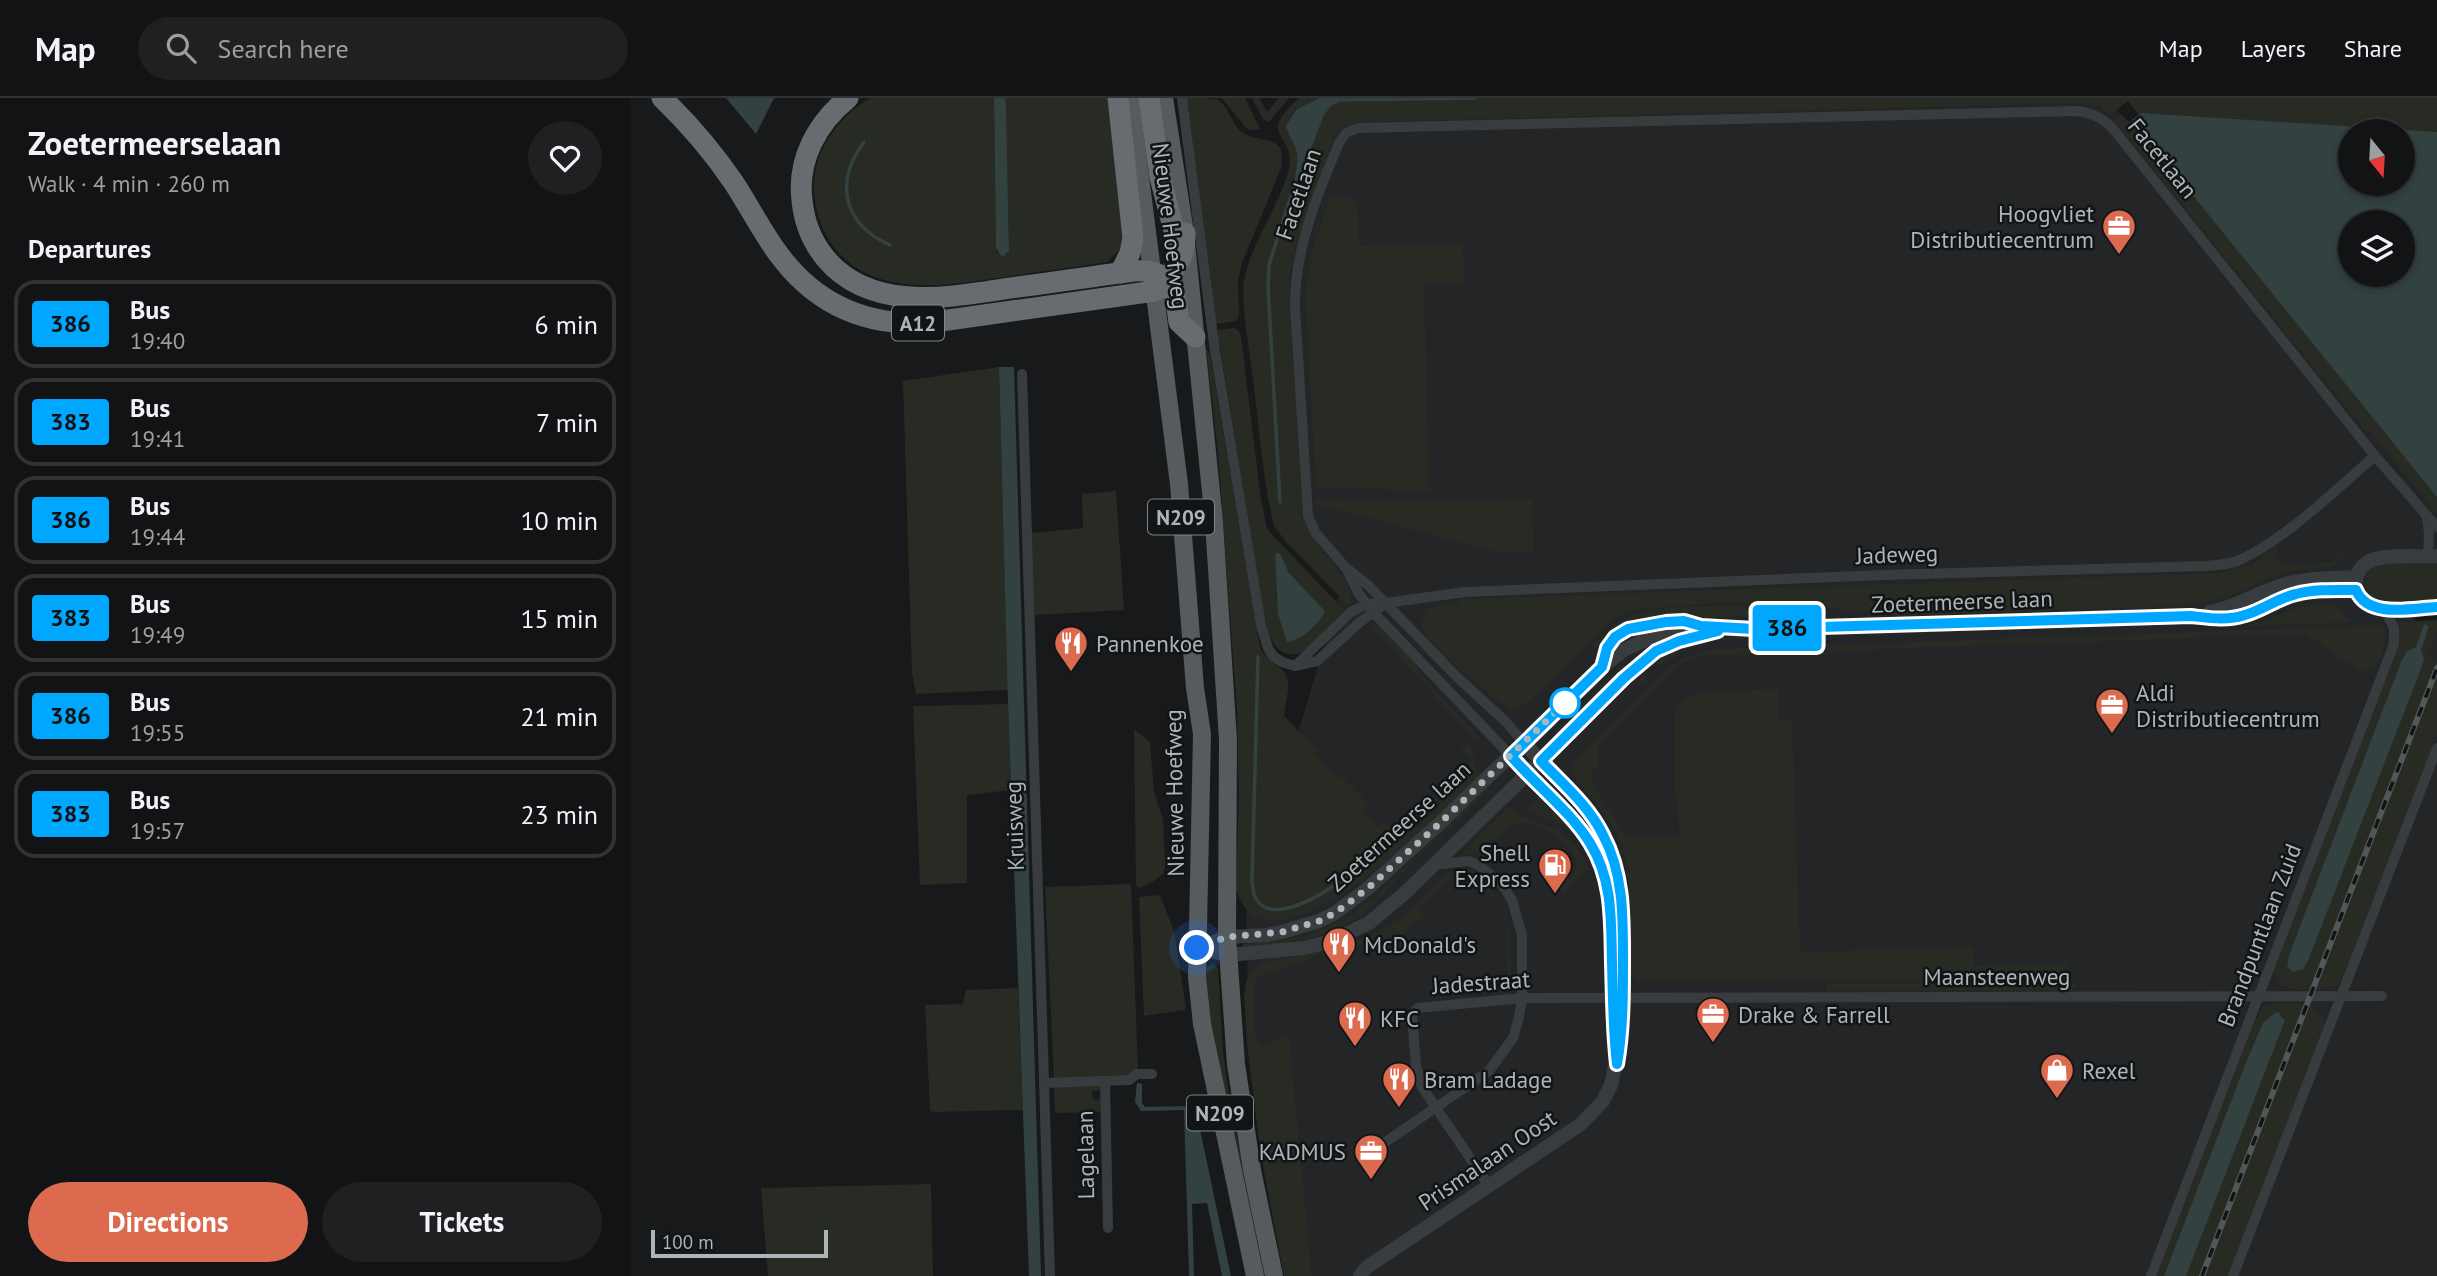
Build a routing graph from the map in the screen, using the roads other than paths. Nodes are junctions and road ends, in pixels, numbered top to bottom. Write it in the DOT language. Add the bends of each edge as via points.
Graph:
graph roads {
  1 [pos="662,98"];
  2 [pos="848,98"];
  3 [pos="1182,98"];
  4 [pos="1146,105"];
  5 [pos="1185,233"];
  6 [pos="1185,267"];
  7 [pos="1120,273"];
  8 [pos="1158,280"];
  9 [pos="1185,316"];
  10 [pos="1201,340"];
  11 [pos="1022,374"];
  12 [pos="2375,456"];
  13 [pos="2427,517"];
  14 [pos="2437,527"];
  15 [pos="2432,556"];
  16 [pos="1345,567"];
  17 [pos="2356,583"];
  18 [pos="1386,603"];
  19 [pos="2437,607"];
  20 [pos="1371,608"];
  21 [pos="2384,609"];
  22 [pos="1734,629"];
  23 [pos="1524,743"];
  24 [pos="2437,748"];
  25 [pos="1511,756"];
  26 [pos="1541,761"];
  27 [pos="1527,775"];
  28 [pos="1433,865"];
  29 [pos="1227,946"];
  30 [pos="1197,948"];
  31 [pos="2258,996"];
  32 [pos="2341,996"];
  33 [pos="2382,996"];
  34 [pos="1522,998"];
  35 [pos="1618,999"];
  36 [pos="1152,1074"];
  37 [pos="1105,1081"];
  38 [pos="1044,1083"];
  39 [pos="1437,1107"];
  40 [pos="1362,1158"];
  41 [pos="1489,1186"];
  42 [pos="1108,1228"];
  43 [pos="1050,1276"];
  44 [pos="1255,1276"];
  45 [pos="1274,1276"];
  46 [pos="1360,1276"];
  47 [pos="2151,1276"];
  48 [pos="2233,1276"];
  1 -- 8 [label="highway, A12" via="717,159 787,264 822,297 859,315 922,323"];
  2 -- 7 [label="highway, A12" via="830,114 811,143 801,185 813,238 832,265 849,278 887,295 922,298"];
  3 -- 4 [label="street, Nieuwe Hoefweg"];
  4 -- 5 [label="main road, Nieuwe Hoefweg / N209"];
  4 -- 6 [label="highway, N209"];
  4 -- 7 [label="highway" via="1133,235"];
  4 -- 8 [label="main road, Nieuwe Hoefweg / N209"];
  4 -- 9 [label="street, Nieuwe Hoefweg"];
  5 -- 6 [label="highway, N209"];
  6 -- 8 [label="highway"];
  6 -- 9 [label="main road, Nieuwe Hoefweg / N209"];
  7 -- 8 [label="highway, A12"];
  8 -- 9 [label="highway, N209"];
  9 -- 10 [label="street, Nieuwe Hoefweg"];
  9 -- 10 [label="highway, N209" via="1179,322"];
  9 -- 30 [label="main road, Nieuwe Hoefweg / N209" via="1162,348 1202,734"];
  10 -- 20 [label="street, Nieuwe Hoefweg" via="1261,625 1273,656 1295,666 1317,661"];
  10 -- 29 [label="main road, Nieuwe Hoefweg / N209" via="1227,719"];
  11 -- 38 [label="street, Kruisweg"];
  12 -- 13 [label="street, Facetlaan"];
  12 -- 16 [label="street, Facetlaan" via="2114,130 2094,114 2065,111 1357,128 1341,138 1334,155 1299,253 1294,292 1308,516 1315,532"];
  12 -- 18 [label="street, Jadeweg" via="2258,551 2234,562 1465,592"];
  13 -- 14 [label="street, Facetlaan"];
  13 -- 15 [label="street"];
  15 -- 17 [label="street" via="2372,560 2364,565"];
  16 -- 18 [label="street, Facetlaan"];
  16 -- 20 [label="street, Facetlaan"];
  17 -- 21 [label="street" via="2366,604"];
  17 -- 22 [label="street, Zoetermeerse laan" via="2310,579 2284,584 2230,608 2191,616"];
  18 -- 20 [label="street"];
  18 -- 23 [label="street, Facetlaan"];
  19 -- 21 [label="street"];
  20 -- 25 [label="street, Facetlaan"];
  21 -- 31 [label="street, Brandpuntlaan Zuid" via="2394,628 2394,644"];
  22 -- 23 [label="street, Zoetermeerse laan" via="1691,627 1624,650"];
  22 -- 26 [label="street, Zoetermeerse laan" via="1702,634 1656,651"];
  23 -- 25 [label="street, Zoetermeerse laan"];
  23 -- 26 [label="street, Prismalaan Oost"];
  24 -- 32 [label="street"];
  25 -- 27 [label="street, Prismalaan Oost"];
  25 -- 29 [label="street, Zoetermeerse laan" via="1335,913"];
  26 -- 27 [label="street, Zoetermeerse laan"];
  26 -- 35 [label="street, Prismalaan Oost" via="1589,812 1612,854 1623,909"];
  27 -- 28 [label="street, Zoetermeerse laan"];
  27 -- 35 [label="street, Prismalaan Oost" via="1576,823 1600,861 1611,908"];
  28 -- 29 [label="street, Zoetermeerse laan" via="1369,923 1329,942 1285,951"];
  28 -- 34 [label="street" via="1469,861 1503,886 1522,935"];
  29 -- 30 [label="street, Zoetermeerse laan"];
  29 -- 45 [label="main road, Nieuwe Hoefweg / N209" via="1236,1064"];
  30 -- 44 [label="main road, Nieuwe Hoefweg / N209" via="1202,1024"];
  31 -- 32 [label="street, Maansteenweg"];
  31 -- 35 [label="street, Maansteenweg"];
  31 -- 47 [label="street, Brandpuntlaan Zuid"];
  32 -- 33 [label="street, Maansteenweg"];
  32 -- 48 [label="street"];
  34 -- 35 [label="street, Jadestraat"];
  34 -- 39 [label="street" via="1513,1038 1503,1054 1489,1070"];
  34 -- 39 [label="street, Jadestraat" via="1415,1010 1416,1066 1422,1087"];
  35 -- 41 [label="street, Prismalaan Oost" via="1613,1032 1617,1064 1603,1101 1593,1114"];
  36 -- 37 [label="street, Lagelaan"];
  37 -- 38 [label="street, Lagelaan"];
  37 -- 42 [label="street, Lagelaan"];
  38 -- 43 [label="street, Kruisweg"];
  39 -- 40 [label="street"];
  39 -- 41 [label="street"];
  41 -- 46 [label="street, Prismalaan Oost"];
}
